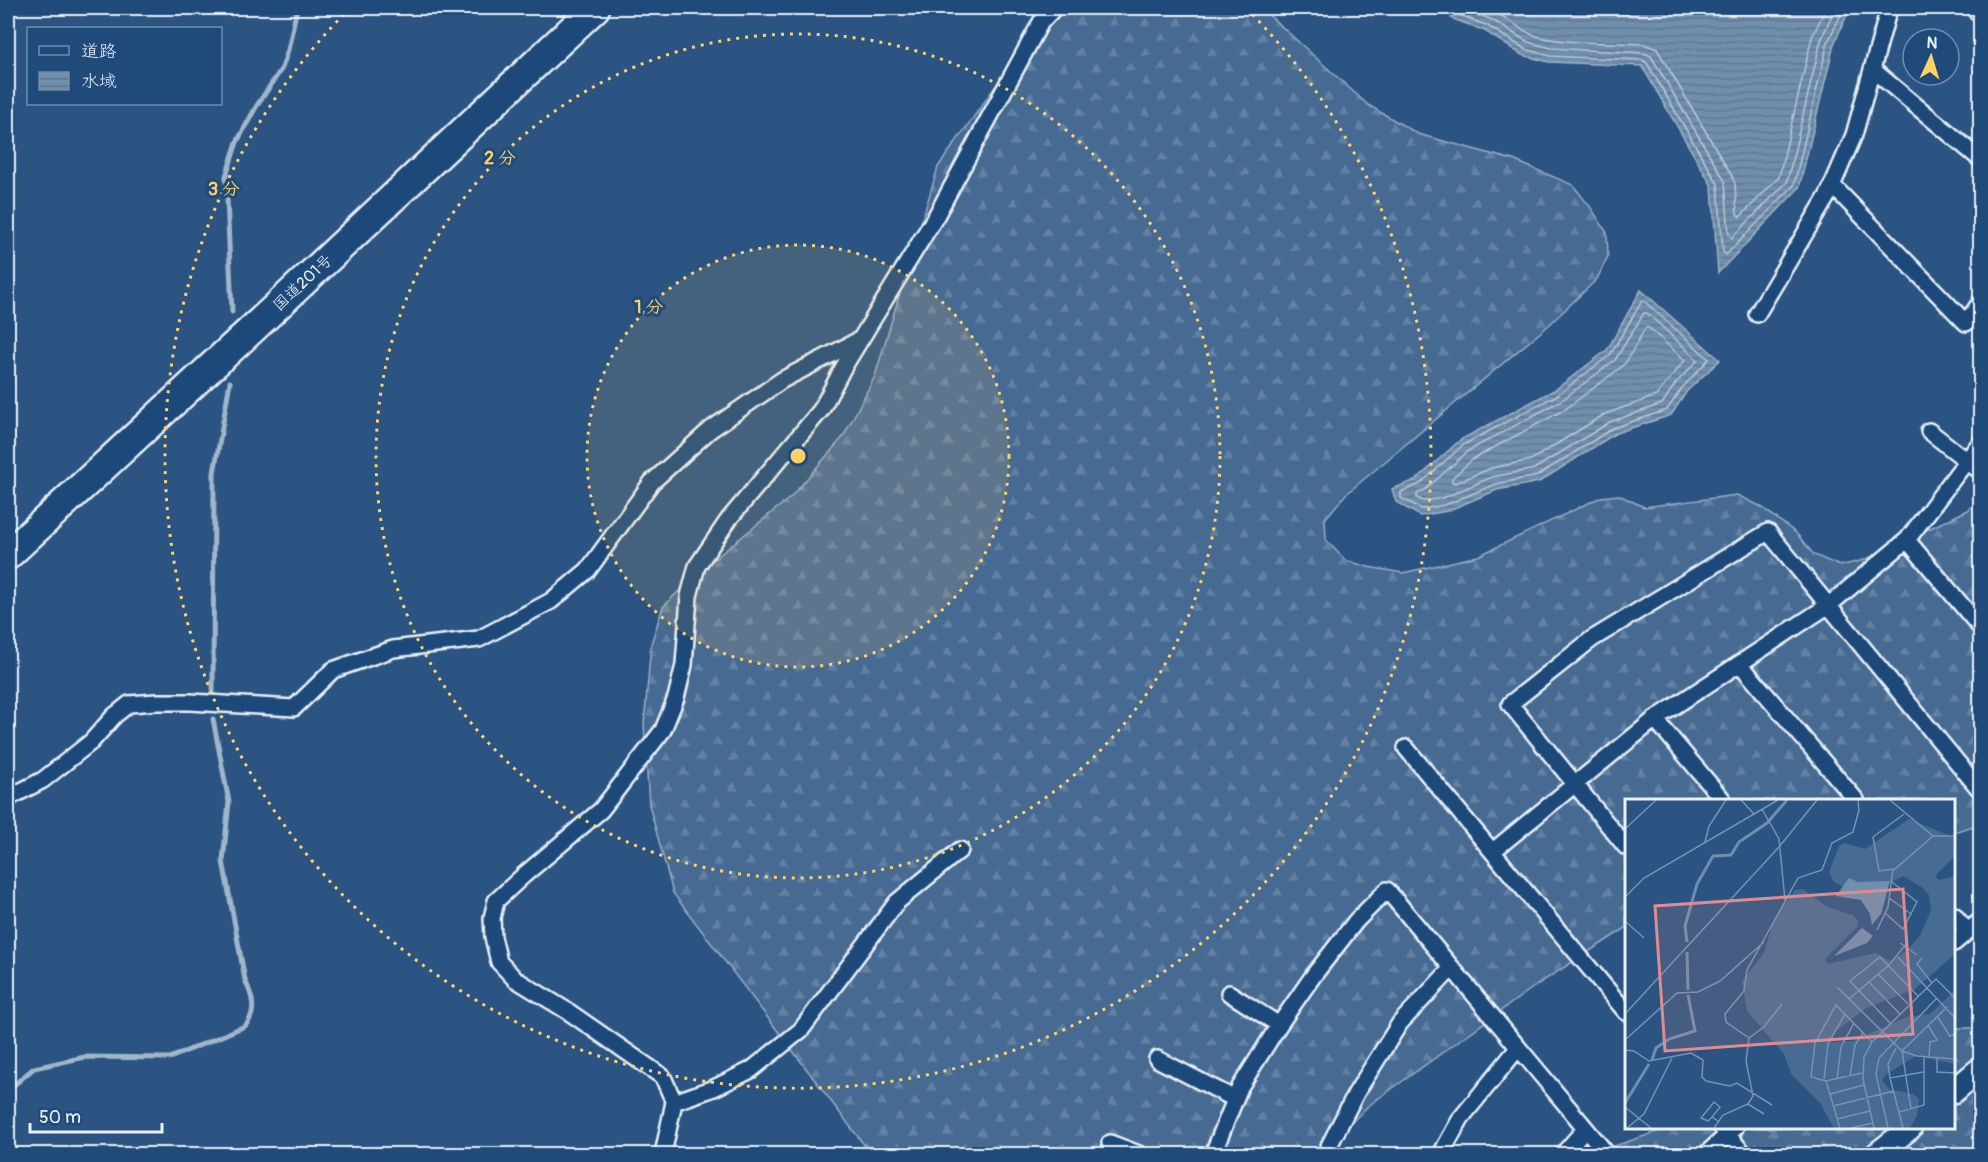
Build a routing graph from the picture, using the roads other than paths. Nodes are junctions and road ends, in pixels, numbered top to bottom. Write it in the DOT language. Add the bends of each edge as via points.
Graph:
graph roads {
  1 [pos="595,8"];
  2 [pos="1054,8"];
  3 [pos="1889,8"];
  4 [pos="1973,8"];
  5 [pos="1980,14"];
  6 [pos="1040,15"];
  7 [pos="1873,70"];
  8 [pos="1980,159"];
  9 [pos="1832,185"];
  10 [pos="1980,303"];
  11 [pos="1757,314"];
  12 [pos="861,339"];
  13 [pos="1929,431"];
  14 [pos="1980,443"];
  15 [pos="1967,460"];
  16 [pos="1980,471"];
  17 [pos="1907,540"];
  18 [pos="8,555"];
  19 [pos="1829,605"];
  20 [pos="1980,627"];
  21 [pos="1740,664"];
  22 [pos="1654,719"];
  23 [pos="1407,748"];
  24 [pos="1575,785"];
  25 [pos="1980,790"];
  26 [pos="8,798"];
  27 [pos="1721,799"];
  28 [pos="1854,799"];
  29 [pos="1625,846"];
  30 [pos="960,849"];
  31 [pos="1493,851"];
  32 [pos="1955,917"];
  33 [pos="1980,921"];
  34 [pos="1968,931"];
  35 [pos="1955,942"];
  36 [pos="1451,969"];
  37 [pos="1229,993"];
  38 [pos="1625,1011"];
  39 [pos="1279,1025"];
  40 [pos="1518,1048"];
  41 [pos="1157,1059"];
  42 [pos="1980,1069"];
  43 [pos="1955,1089"];
  44 [pos="1235,1100"];
  45 [pos="674,1102"];
  46 [pos="1585,1129"];
  47 [pos="1909,1129"];
  48 [pos="1728,1130"];
  49 [pos="1110,1143"];
  50 [pos="663,1155"];
  51 [pos="1138,1155"];
  52 [pos="1213,1155"];
  53 [pos="1325,1155"];
  54 [pos="1441,1155"];
  55 [pos="1563,1155"];
  56 [pos="1607,1155"];
  57 [pos="1706,1155"];
  58 [pos="1744,1155"];
  59 [pos="1877,1155"];
  1 -- 18 [label="highway, 国道201号"];
  2 -- 6 [label="street"];
  3 -- 7 [label="street"];
  4 -- 5 [label="street"];
  6 -- 12 [label="street" via="936,216"];
  7 -- 8 [label="street"];
  7 -- 9 [label="street" via="1854,135"];
  9 -- 10 [label="street" via="1966,323"];
  9 -- 11 [label="street"];
  12 -- 26 [label="street" via="782,380 710,430 652,482 588,570 551,601 479,639 393,649 333,670 294,708 190,702 129,704 91,742 43,780"];
  12 -- 45 [label="street" via="821,410 729,519 697,566 689,596 684,665 663,730 601,810 496,901 493,937 499,962 514,979 663,1077"];
  13 -- 15 [label="street"];
  14 -- 15 [label="street"];
  15 -- 16 [label="street"];
  15 -- 17 [label="street"];
  17 -- 19 [label="street"];
  17 -- 20 [label="street"];
  19 -- 21 [label="street"];
  19 -- 24 [label="street" via="1768,532 1592,639 1509,704"];
  19 -- 25 [label="street"];
  21 -- 22 [label="street"];
  21 -- 28 [label="street"];
  22 -- 24 [label="street"];
  22 -- 27 [label="street"];
  23 -- 31 [label="street"];
  24 -- 29 [label="street"];
  24 -- 31 [label="street"];
  30 -- 45 [label="street" via="897,902 801,1030 751,1070"];
  31 -- 38 [label="street"];
  32 -- 34 [label="street"];
  33 -- 34 [label="street"];
  34 -- 35 [label="street"];
  36 -- 39 [label="street" via="1387,890 1356,921"];
  36 -- 40 [label="street"];
  36 -- 53 [label="street" via="1400,1023 1356,1093"];
  37 -- 39 [label="street"];
  39 -- 44 [label="street"];
  40 -- 46 [label="street"];
  40 -- 54 [label="street" via="1461,1118"];
  41 -- 44 [label="street"];
  42 -- 43 [label="street"];
  44 -- 52 [label="street"];
  45 -- 50 [label="street"];
  46 -- 55 [label="street"];
  46 -- 56 [label="street"];
  47 -- 59 [label="street"];
  48 -- 57 [label="street"];
  48 -- 58 [label="street"];
  49 -- 51 [label="street"];
}
